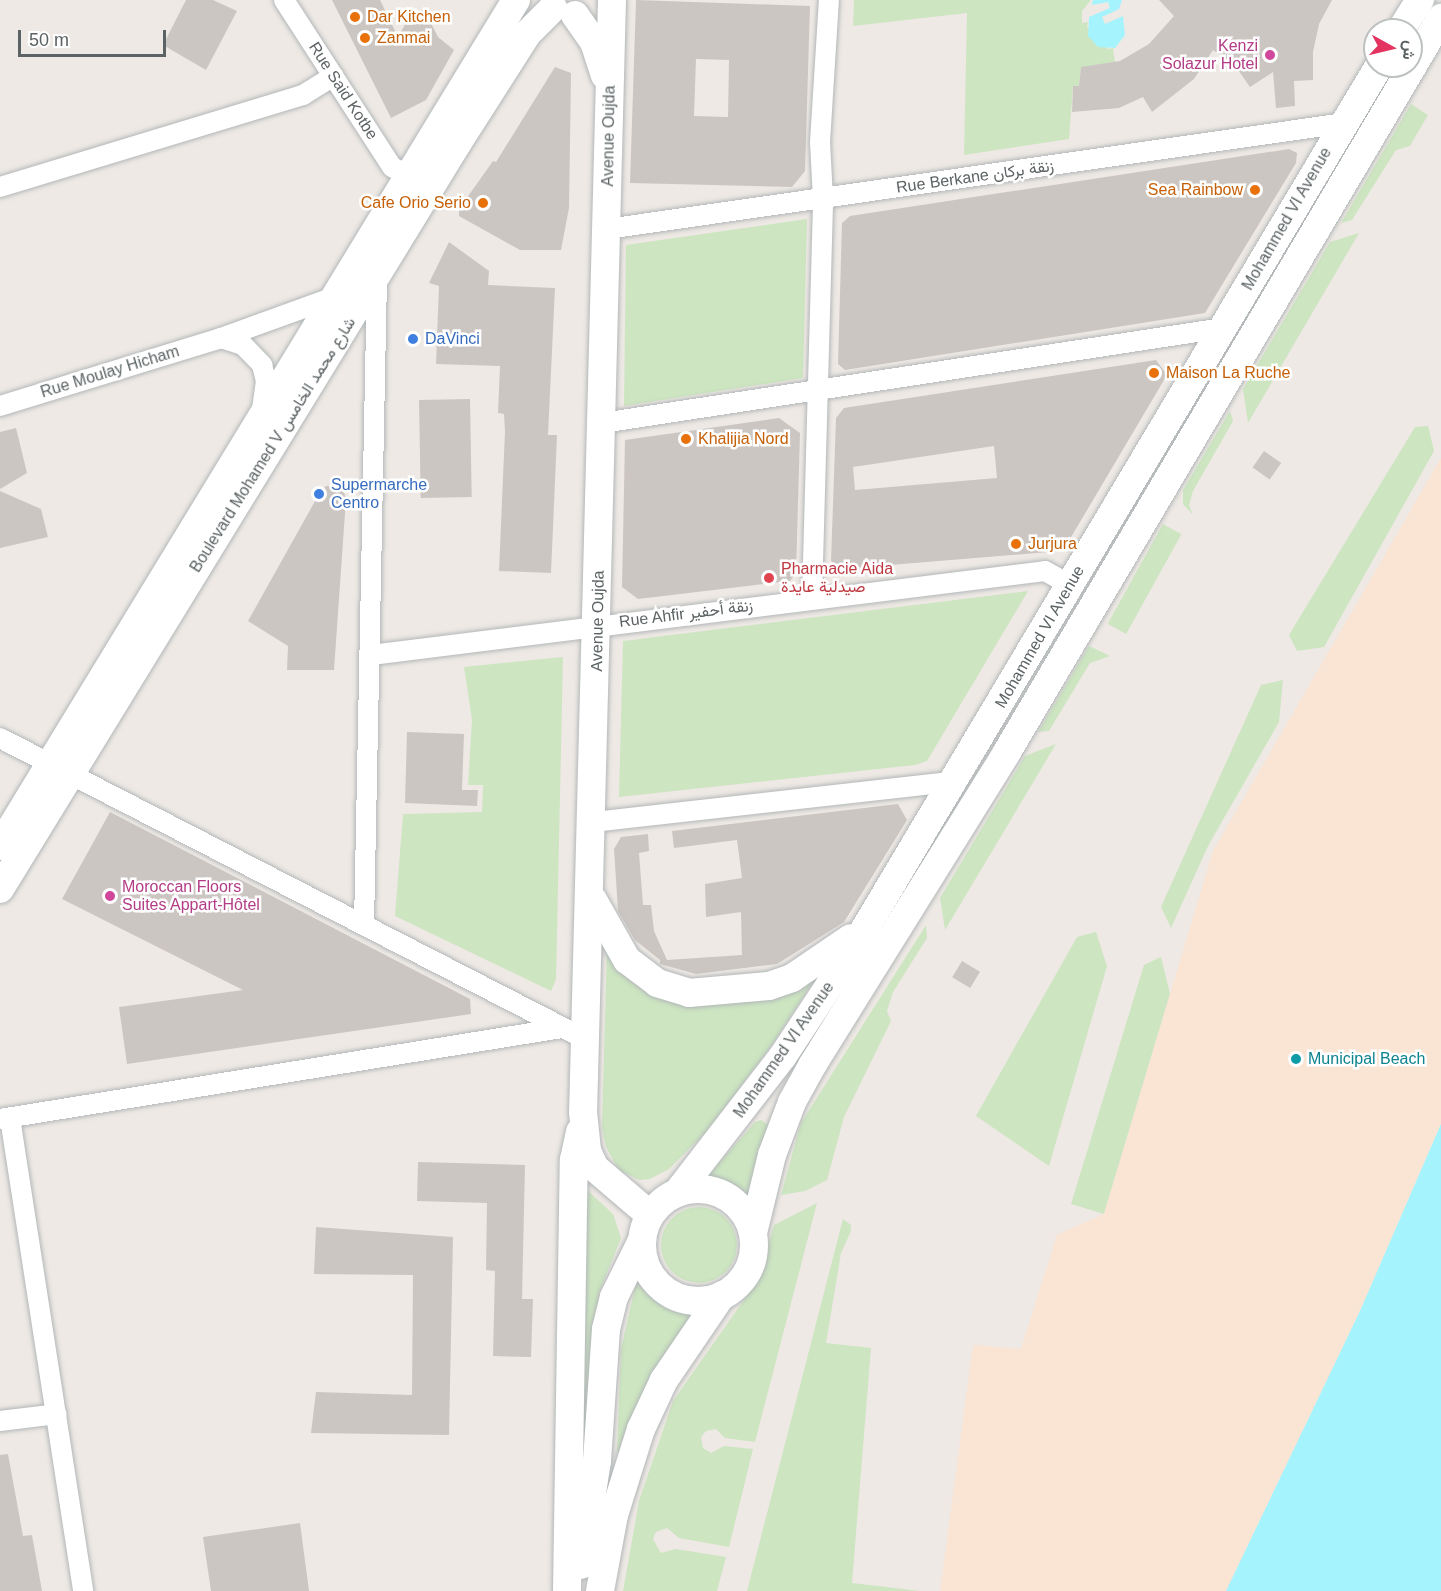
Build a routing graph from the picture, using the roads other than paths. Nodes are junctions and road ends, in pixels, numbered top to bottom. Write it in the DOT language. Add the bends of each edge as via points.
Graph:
graph roads {
  1 [pos="284,0"];
  2 [pos="516,0"];
  3 [pos="610,0"];
  4 [pos="828,0"];
  5 [pos="1420,0"];
  6 [pos="557,8"];
  7 [pos="1409,18"];
  8 [pos="1441,18"];
  9 [pos="333,76"];
  10 [pos="1372,78"];
  11 [pos="610,92"];
  12 [pos="1344,123"];
  13 [pos="408,175"];
  14 [pos="0,187"];
  15 [pos="823,199"];
  16 [pos="607,229"];
  17 [pos="377,276"];
  18 [pos="334,297"];
  19 [pos="1223,328"];
  20 [pos="221,338"];
  21 [pos="818,391"];
  22 [pos="0,406"];
  23 [pos="602,423"];
  24 [pos="258,427"];
  25 [pos="1070,585"];
  26 [pos="812,598"];
  27 [pos="598,625"];
  28 [pos="371,655"];
  29 [pos="0,738"];
  30 [pos="60,770"];
  31 [pos="956,782"];
  32 [pos="593,822"];
  33 [pos="0,846"];
  34 [pos="0,889"];
  35 [pos="591,896"];
  36 [pos="868,923"];
  37 [pos="364,925"];
  38 [pos="574,1034"];
  39 [pos="583,1112"];
  40 [pos="5,1119"];
  41 [pos="677,1193"];
  42 [pos="646,1228"];
  43 [pos="753,1233"];
  44 [pos="721,1296"];
  45 [pos="57,1414"];
  46 [pos="0,1421"];
  47 [pos="83,1591"];
  48 [pos="567,1591"];
  49 [pos="577,1591"];
  50 [pos="600,1591"];
  1 -- 9 [label="street, Rue Said Kotbe"];
  2 -- 13 [label="main road, Boulevard Mohamed V شارع محمد الخامس"];
  3 -- 6 [label="main road" via="597,10"];
  3 -- 11 [label="main road, Avenue Oujda"];
  4 -- 15 [label="street" via="820,142"];
  5 -- 7 [label="main road"];
  6 -- 11 [label="main road" via="598,52"];
  6 -- 17 [label="main road, Boulevard Mohamed V شارع محمد الخامس" via="527,34"];
  8 -- 43 [label="main road, Mohammed VI Avenue" via="1007,752 813,1064 792,1102 771,1155"];
  9 -- 13 [label="street, Rue Said Kotbe" via="392,167"];
  9 -- 14 [label="street" via="303,95"];
  10 -- 12 [label="main road, Mohammed VI Avenue"];
  11 -- 16 [label="main road, Avenue Oujda"];
  12 -- 15 [label="street, Rue Berkane زنقة بركان"];
  12 -- 19 [label="main road, Mohammed VI Avenue"];
  13 -- 18 [label="main road, Boulevard Mohamed V شارع محمد الخامس"];
  15 -- 16 [label="street, Rue Berkane زنقة بركان"];
  15 -- 21 [label="street"];
  16 -- 23 [label="main road, Avenue Oujda"];
  17 -- 28 [label="street"];
  17 -- 30 [label="main road, Boulevard Mohamed V شارع محمد الخامس"];
  18 -- 20 [label="street, Rue Moulay Hicham"];
  18 -- 24 [label="main road, Boulevard Mohamed V شارع محمد الخامس"];
  19 -- 21 [label="street"];
  19 -- 25 [label="main road, Mohammed VI Avenue"];
  20 -- 22 [label="street, Rue Moulay Hicham"];
  20 -- 24 [label="street" via="243,345 262,365 265,390"];
  21 -- 23 [label="street"];
  21 -- 26 [label="street"];
  23 -- 27 [label="main road, Avenue Oujda"];
  24 -- 30 [label="main road, Boulevard Mohamed V شارع محمد الخامس"];
  25 -- 26 [label="street, Rue Ahfir زنقة أحفير" via="1046,571"];
  25 -- 31 [label="main road, Mohammed VI Avenue"];
  26 -- 27 [label="street, Rue Ahfir زنقة أحفير"];
  27 -- 28 [label="street, Rue Ahfir زنقة أحفير"];
  27 -- 32 [label="main road, Avenue Oujda"];
  28 -- 37 [label="street"];
  29 -- 30 [label="street"];
  30 -- 33 [label="main road, Boulevard Mohamed V شارع محمد الخامس"];
  30 -- 34 [label="main road, Boulevard Mohamed V شارع محمد الخامس"];
  30 -- 37 [label="street"];
  31 -- 32 [label="street"];
  31 -- 36 [label="main road, Mohammed VI Avenue"];
  32 -- 35 [label="main road, Avenue Oujda"];
  35 -- 36 [label="main road" via="610,936 627,960 657,983 689,993 769,986 792,978 841,948"];
  35 -- 38 [label="main road, Avenue Oujda"];
  36 -- 41 [label="main road, Mohammed VI Avenue" via="783,1056"];
  37 -- 38 [label="street"];
  38 -- 39 [label="main road, Avenue Oujda"];
  38 -- 40 [label="street"];
  39 -- 42 [label="main road, Avenue Oujda" via="587,1151 595,1168"];
  39 -- 48 [label="main road" via="574,1160"];
  40 -- 45 [label="street"];
  41 -- 42 [label="main road"];
  41 -- 43 [label="main road" via="704,1189 729,1198 742,1210"];
  42 -- 44 [label="main road" via="644,1259 652,1277 666,1291 683,1299 702,1301"];
  42 -- 49 [label="main road" via="614,1297 606,1329 597,1461"];
  43 -- 44 [label="main road" via="750,1266 733,1289"];
  44 -- 50 [label="main road" via="663,1380 641,1429 614,1515"];
  45 -- 46 [label="street"];
  45 -- 47 [label="street"];
}
